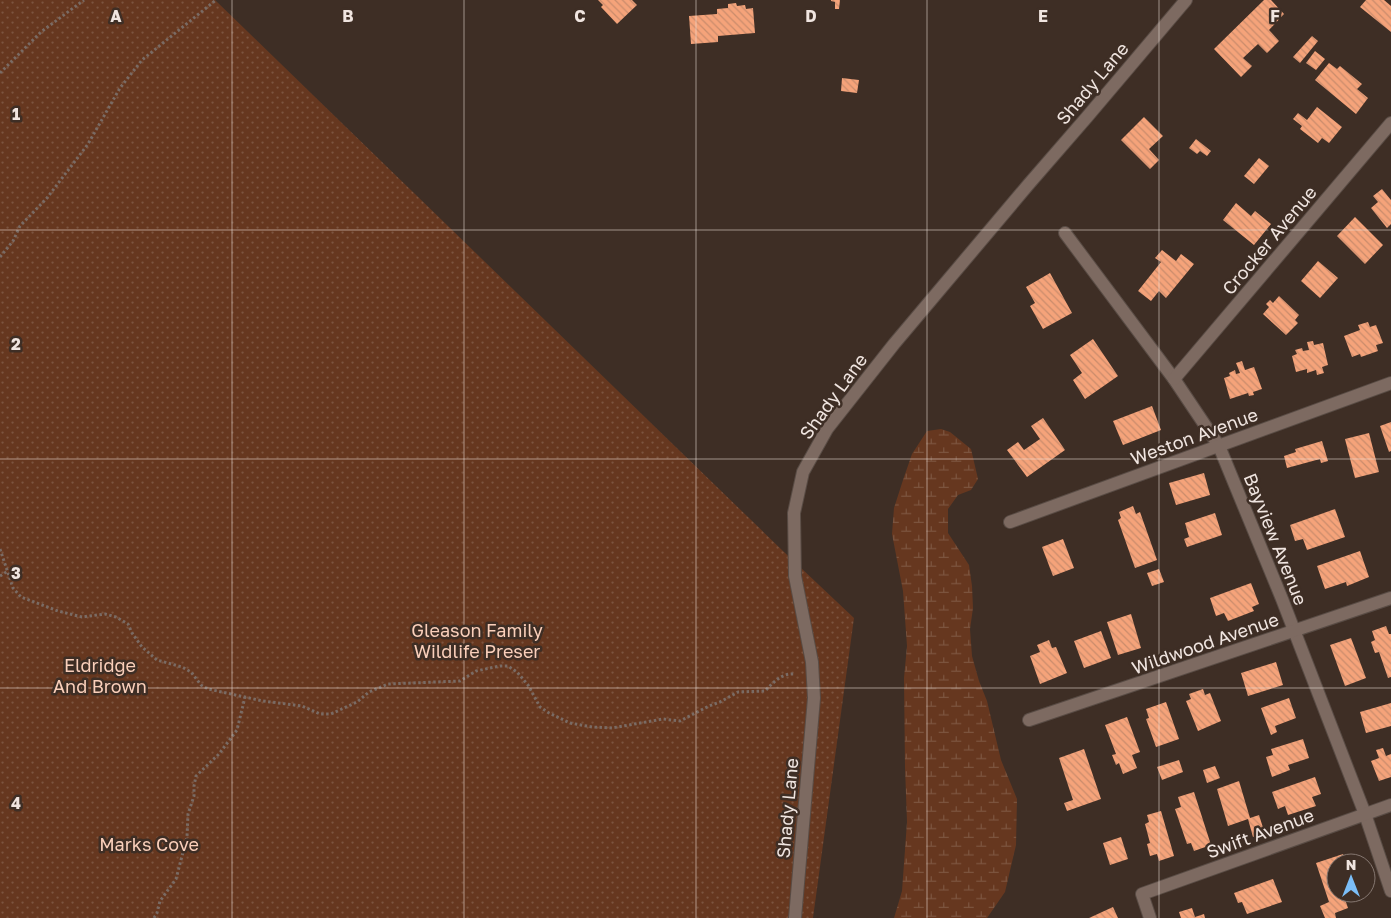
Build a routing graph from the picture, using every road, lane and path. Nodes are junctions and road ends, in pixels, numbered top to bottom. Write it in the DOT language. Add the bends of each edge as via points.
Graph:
graph roads {
  1 [pos="84,0"];
  2 [pos="216,0"];
  3 [pos="1186,0"];
  4 [pos="0,73"];
  5 [pos="1391,123"];
  6 [pos="1065,233"];
  7 [pos="0,257"];
  8 [pos="1174,379"];
  9 [pos="1391,383"];
  10 [pos="1219,446"];
  11 [pos="1010,522"];
  12 [pos="0,549"];
  13 [pos="8,571"];
  14 [pos="0,576"];
  15 [pos="1391,598"];
  16 [pos="1294,631"];
  17 [pos="813,676"];
  18 [pos="245,697"];
  19 [pos="1029,720"];
  20 [pos="1391,805"];
  21 [pos="1364,814"];
  22 [pos="1391,891"];
  23 [pos="154,918"];
  24 [pos="795,918"];
  25 [pos="1150,918"];
  1 -- 4 [label="path" via="41,32"];
  2 -- 7 [label="path" via="142,60 120,88 88,144 48,198 20,226"];
  3 -- 17 [label="street, Shady Lane" via="894,344 827,429 803,472 794,513 795,576"];
  5 -- 8 [label="street, Crocker Avenue"];
  6 -- 8 [label="street, Bayview Avenue"];
  8 -- 10 [label="street, Bayview Avenue"];
  9 -- 10 [label="street, Weston Avenue"];
  10 -- 11 [label="street, Weston Avenue"];
  10 -- 16 [label="street, Bayview Avenue"];
  12 -- 13 [label="path"];
  13 -- 14 [label="path"];
  13 -- 18 [label="path" via="13,588 21,597 82,618 105,614 116,617 128,624 142,647 157,660 191,672 208,689"];
  15 -- 16 [label="street, Wildwood Avenue"];
  16 -- 19 [label="street, Wildwood Avenue"];
  16 -- 21 [label="street, Bayview Avenue"];
  17 -- 18 [label="path" via="787,674 765,691 738,692 680,721 662,720 612,728 570,723 549,714 540,707 528,685 508,666 476,671 460,681 388,684 331,714"];
  17 -- 24 [label="street, Shady Lane" via="811,740"];
  18 -- 23 [label="path" via="237,730 219,754 196,776 187,837 176,879 160,901"];
  20 -- 21 [label="street, Swift Avenue"];
  21 -- 22 [label="street, Bayview Avenue"];
  21 -- 25 [label="street, Swift Avenue" via="1142,894"];
}
